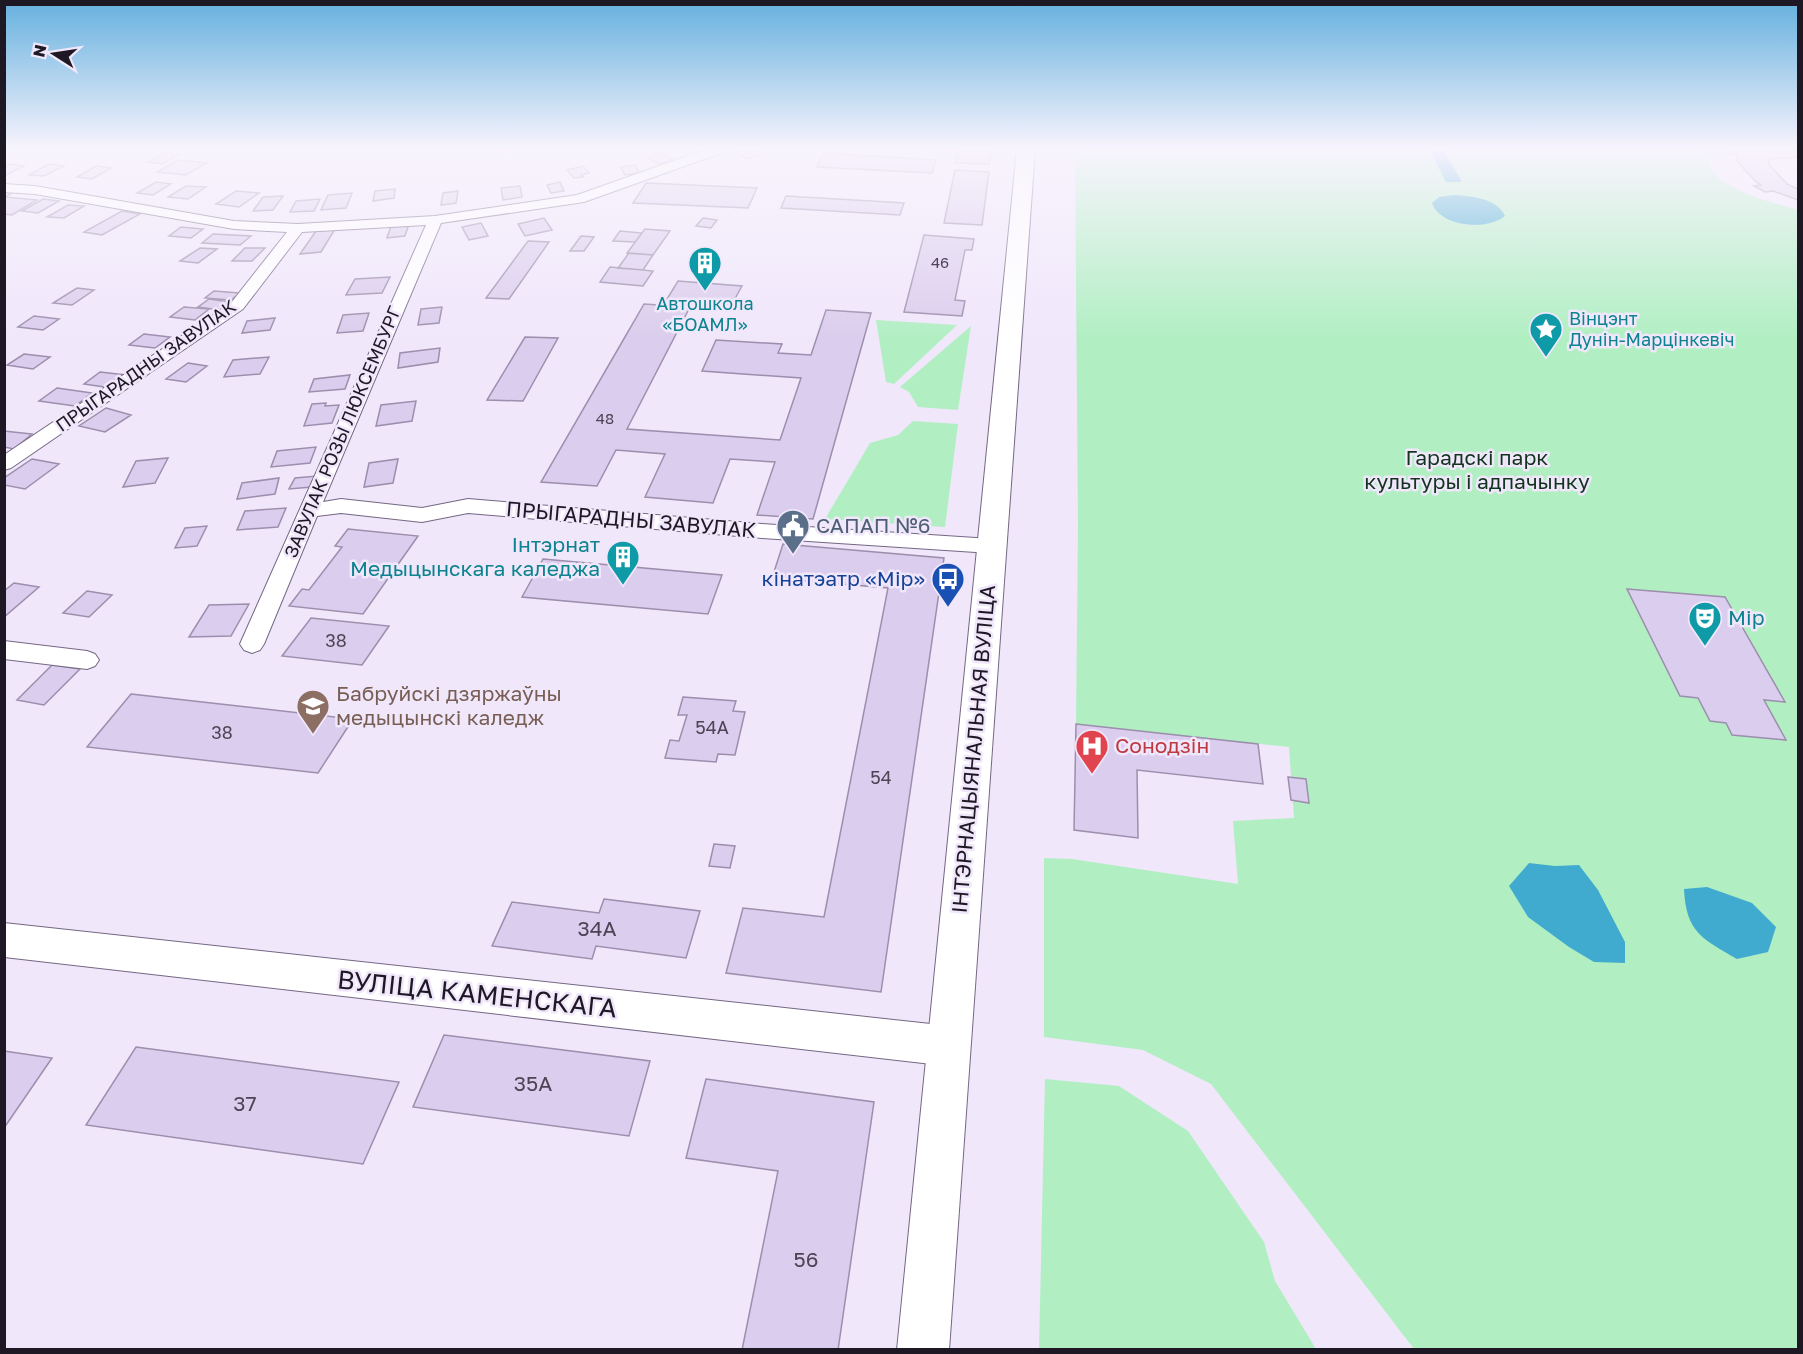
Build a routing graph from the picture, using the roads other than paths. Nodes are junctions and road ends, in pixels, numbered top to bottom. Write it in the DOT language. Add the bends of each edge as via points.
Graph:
graph roads {
  1 [pos="161,212"];
  2 [pos="489,212"];
  3 [pos="1020,212"];
  4 [pos="435,220"];
  5 [pos="298,228"];
  6 [pos="4,464"];
  7 [pos="309,511"];
  8 [pos="991,546"];
  9 [pos="252,644"];
  10 [pos="4,650"];
  11 [pos="87,660"];
  12 [pos="4,940"];
  13 [pos="949,1046"];
  14 [pos="923,1350"];
  1 -- 5 [label="street" via="234,225"];
  2 -- 4 [label="street"];
  3 -- 8 [label="main road, ІНТЭРНАЦЫЯНАЛЬНАЯ ВУЛІЦА"];
  4 -- 5 [label="street"];
  4 -- 7 [label="street, ЗАВУЛАК РОЗЫ ЛЮКСЕМБУРГ"];
  5 -- 6 [label="street, ПРЫГАРАДНЫ ЗАВУЛАК" via="237,306"];
  7 -- 8 [label="street, ПРЫГАРАДНЫ ЗАВУЛАК" via="341,506 422,514 468,506"];
  7 -- 9 [label="street, ЗАВУЛАК РОЗЫ ЛЮКСЕМБУРГ"];
  8 -- 13 [label="main road, ІНТЭРНАЦЫЯНАЛЬНАЯ ВУЛІЦА"];
  10 -- 11 [label="street"];
  12 -- 13 [label="street, ВУЛІЦА КАМЕНСКАГА"];
  13 -- 14 [label="main road, ІНТЭРНАЦЫЯНАЛЬНАЯ ВУЛІЦА"];
}
